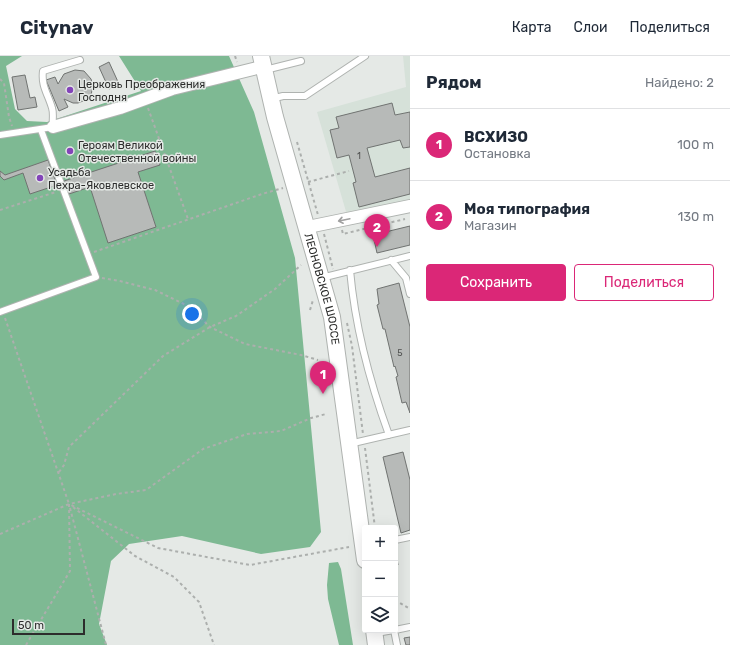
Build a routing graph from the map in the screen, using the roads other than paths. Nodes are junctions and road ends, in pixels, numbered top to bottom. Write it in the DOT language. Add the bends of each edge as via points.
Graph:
graph roads {
  1 [pos="365,56"];
  2 [pos="80,60"];
  3 [pos="301,61"];
  4 [pos="259,62"];
  5 [pos="271,98"];
  6 [pos="275,117"];
  7 [pos="53,127"];
  8 [pos="41,130"];
  9 [pos="0,135"];
  10 [pos="410,206"];
  11 [pos="308,227"];
  12 [pos="410,256"];
  13 [pos="391,260"];
  14 [pos="350,270"];
  15 [pos="321,278"];
  16 [pos="410,294"];
  17 [pos="1,311"];
  18 [pos="410,430"];
  19 [pos="389,435"];
  20 [pos="357,442"];
  21 [pos="410,537"];
  22 [pos="398,539"];
  23 [pos="361,549"];
  24 [pos="410,627"];
  25 [pos="398,629"];
  26 [pos="395,633"];
  27 [pos="397,645"];
  1 -- 5 [label="lane" via="305,96"];
  2 -- 7 [label="lane" via="43,71 42,82 53,110"];
  3 -- 4 [label="lane"];
  4 -- 5 [label="main road, ЛЕОНОВСКОЕ ШОССЕ"];
  4 -- 6 [label="main road, ЛЕОНОВСКОЕ ШОССЕ"];
  4 -- 7 [label="street"];
  5 -- 6 [label="main road, ЛЕОНОВСКОЕ ШОССЕ"];
  6 -- 11 [label="main road, ЛЕОНОВСКОЕ ШОССЕ"];
  7 -- 8 [label="lane"];
  8 -- 9 [label="lane"];
  8 -- 17 [label="lane" via="96,277"];
  10 -- 11 [label="street, one-way"];
  11 -- 15 [label="main road, ЛЕОНОВСКОЕ ШОССЕ"];
  12 -- 13 [label="lane"];
  13 -- 14 [label="lane"];
  13 -- 16 [label="lane" via="406,278"];
  14 -- 15 [label="lane"];
  14 -- 19 [label="lane" via="352,297 376,398"];
  15 -- 20 [label="main road, ЛЕОНОВСКОЕ ШОССЕ" via="332,317"];
  18 -- 19 [label="lane"];
  19 -- 20 [label="lane"];
  20 -- 23 [label="main road, ЛЕОНОВСКОЕ ШОССЕ"];
  21 -- 22 [label="lane"];
  24 -- 25 [label="lane"];
  26 -- 27 [label="lane"];
}
